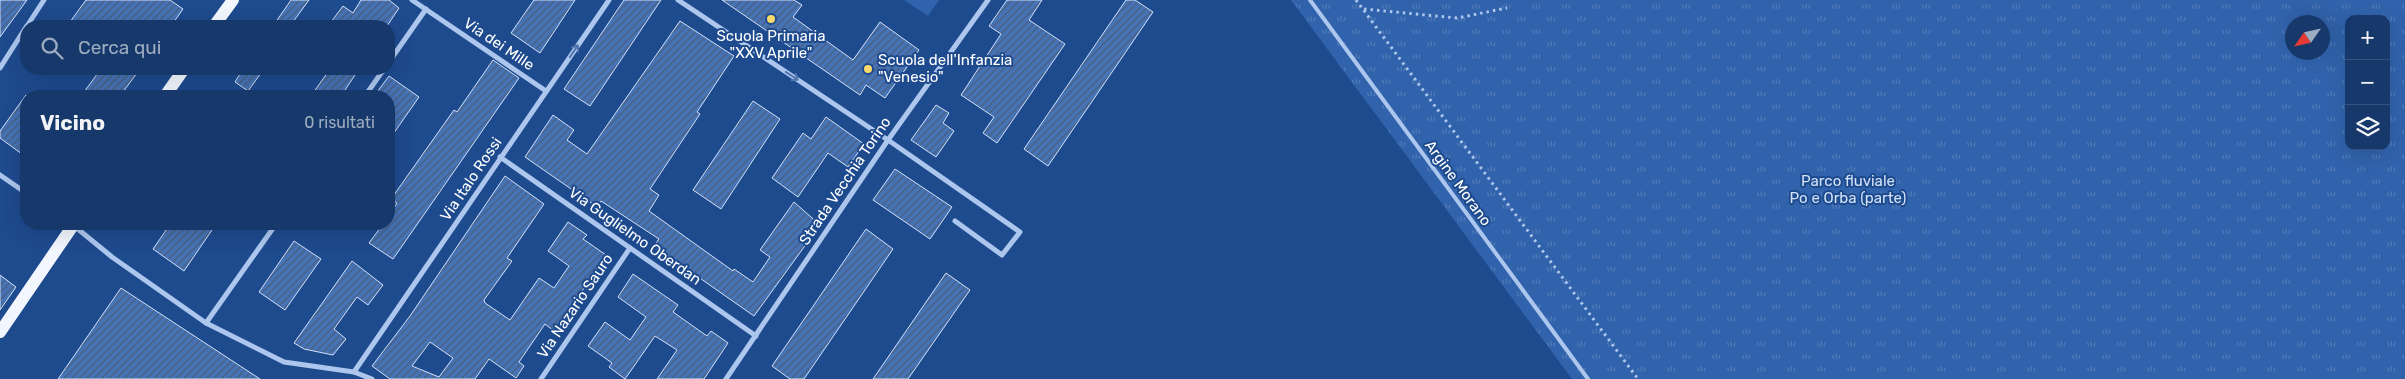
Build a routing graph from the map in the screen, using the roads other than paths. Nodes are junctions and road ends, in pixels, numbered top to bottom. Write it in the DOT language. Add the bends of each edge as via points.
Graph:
graph roads {
  1 [pos="44,0"];
  2 [pos="233,0"];
  3 [pos="412,0"];
  4 [pos="609,0"];
  5 [pos="678,0"];
  6 [pos="988,0"];
  7 [pos="1310,0"];
  8 [pos="426,9"];
  9 [pos="31,20"];
  10 [pos="218,20"];
  11 [pos="20,38"];
  12 [pos="395,53"];
  13 [pos="0,68"];
  14 [pos="180,75"];
  15 [pos="380,75"];
  16 [pos="168,90"];
  17 [pos="369,90"];
  18 [pos="546,91"];
  19 [pos="888,140"];
  20 [pos="500,157"];
  21 [pos="0,174"];
  22 [pos="20,189"];
  23 [pos="954,221"];
  24 [pos="68,230"];
  25 [pos="79,230"];
  26 [pos="272,230"];
  27 [pos="630,248"];
  28 [pos="206,322"];
  29 [pos="0,332"];
  30 [pos="756,336"];
  31 [pos="354,372"];
  32 [pos="372,379"];
  33 [pos="541,379"];
  34 [pos="726,379"];
  35 [pos="1588,379"];
  1 -- 9 [label="street"];
  2 -- 10 [label="main road"];
  3 -- 8 [label="street, Via dei Mille"];
  18 -- 4 [label="street, Via Italo Rossi, one-way"];
  5 -- 19 [label="street, one-way"];
  6 -- 19 [label="street, Strada Vecchia Torino"];
  7 -- 35 [label="lane, Argine Morano"];
  8 -- 12 [label="street"];
  8 -- 18 [label="street, Via dei Mille"];
  11 -- 13 [label="street"];
  14 -- 16 [label="main road"];
  15 -- 17 [label="street"];
  18 -- 20 [label="street, Via Italo Rossi"];
  19 -- 23 [label="street" via="1020,232 1002,255"];
  19 -- 30 [label="street, Strada Vecchia Torino"];
  20 -- 27 [label="street, Via Guglielmo Oberdan"];
  20 -- 31 [label="street, Via Italo Rossi"];
  21 -- 22 [label="street"];
  24 -- 29 [label="main road"];
  25 -- 28 [label="street" via="112,257"];
  26 -- 28 [label="street"];
  27 -- 30 [label="street, Via Guglielmo Oberdan"];
  27 -- 33 [label="street, Via Nazario Sauro"];
  28 -- 31 [label="street" via="284,362"];
  30 -- 34 [label="street, Strada Vecchia Torino"];
  31 -- 32 [label="street"];
}
